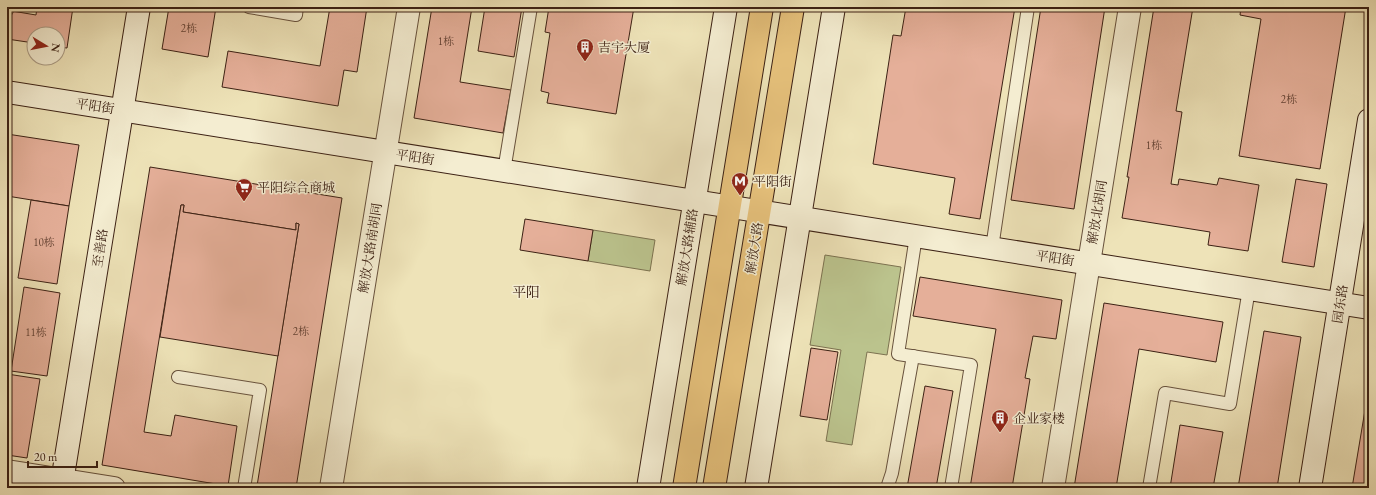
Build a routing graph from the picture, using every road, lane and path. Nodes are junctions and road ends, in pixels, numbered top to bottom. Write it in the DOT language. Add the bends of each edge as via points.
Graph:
graph roads {
  1 [pos="8,7"];
  2 [pos="139,7"];
  3 [pos="249,7"];
  4 [pos="297,7"];
  5 [pos="409,7"];
  6 [pos="531,7"];
  7 [pos="726,7"];
  8 [pos="762,7"];
  9 [pos="793,7"];
  10 [pos="834,7"];
  11 [pos="1028,7"];
  12 [pos="1130,7"];
  13 [pos="7,10"];
  14 [pos="7,92"];
  15 [pos="122,110"];
  16 [pos="1369,120"];
  17 [pos="385,152"];
  18 [pos="504,171"];
  19 [pos="695,202"];
  20 [pos="730,207"];
  21 [pos="760,212"];
  22 [pos="800,218"];
  23 [pos="916,236"];
  24 [pos="992,248"];
  25 [pos="1089,263"];
  26 [pos="1249,289"];
  27 [pos="1340,303"];
  28 [pos="1369,308"];
  29 [pos="913,356"];
  30 [pos="178,377"];
  31 [pos="7,471"];
  32 [pos="61,484"];
  33 [pos="114,488"];
  34 [pos="244,488"];
  35 [pos="331,488"];
  36 [pos="648,488"];
  37 [pos="684,488"];
  38 [pos="714,488"];
  39 [pos="756,488"];
  40 [pos="887,488"];
  41 [pos="950,488"];
  42 [pos="1053,488"];
  43 [pos="1149,488"];
  44 [pos="1310,488"];
  1 -- 13 [label="lane"];
  2 -- 15 [label="street, 至善路"];
  3 -- 4 [label="lane" via="296,15"];
  5 -- 17 [label="street, 解放大路南胡同"];
  6 -- 18 [label="lane"];
  7 -- 19 [label="street, 解放大路辅路"];
  8 -- 20 [label="main road"];
  9 -- 21 [label="main road, 解放大路"];
  10 -- 22 [label="street"];
  11 -- 24 [label="lane"];
  12 -- 25 [label="street, 解放北胡同"];
  14 -- 15 [label="street, 平阳街"];
  15 -- 17 [label="street, 平阳街"];
  15 -- 32 [label="street, 至善路"];
  16 -- 27 [label="street, 园东路"];
  17 -- 18 [label="street, 平阳街"];
  17 -- 35 [label="street, 解放大路南胡同"];
  18 -- 19 [label="street, 平阳街"];
  19 -- 20 [label="street, 平阳街"];
  19 -- 36 [label="street, 解放大路辅路"];
  20 -- 21 [label="street, 平阳街"];
  20 -- 37 [label="main road"];
  21 -- 22 [label="street, 平阳街"];
  21 -- 38 [label="main road, 解放大路"];
  22 -- 23 [label="street, 平阳街"];
  22 -- 39 [label="street"];
  23 -- 24 [label="street, 平阳街"];
  23 -- 29 [label="lane" via="898,354"];
  24 -- 25 [label="street, 平阳街"];
  25 -- 26 [label="street, 平阳街"];
  25 -- 42 [label="street, 解放北胡同"];
  26 -- 27 [label="street, 平阳街"];
  26 -- 43 [label="lane" via="1230,404 1165,393"];
  27 -- 28 [label="street, 平阳街"];
  27 -- 44 [label="street, 园东路"];
  29 -- 40 [label="lane" via="892,473"];
  29 -- 41 [label="lane" via="970,365"];
  30 -- 34 [label="lane" via="260,390"];
  31 -- 32 [label="street"];
  32 -- 33 [label="street"];
}
